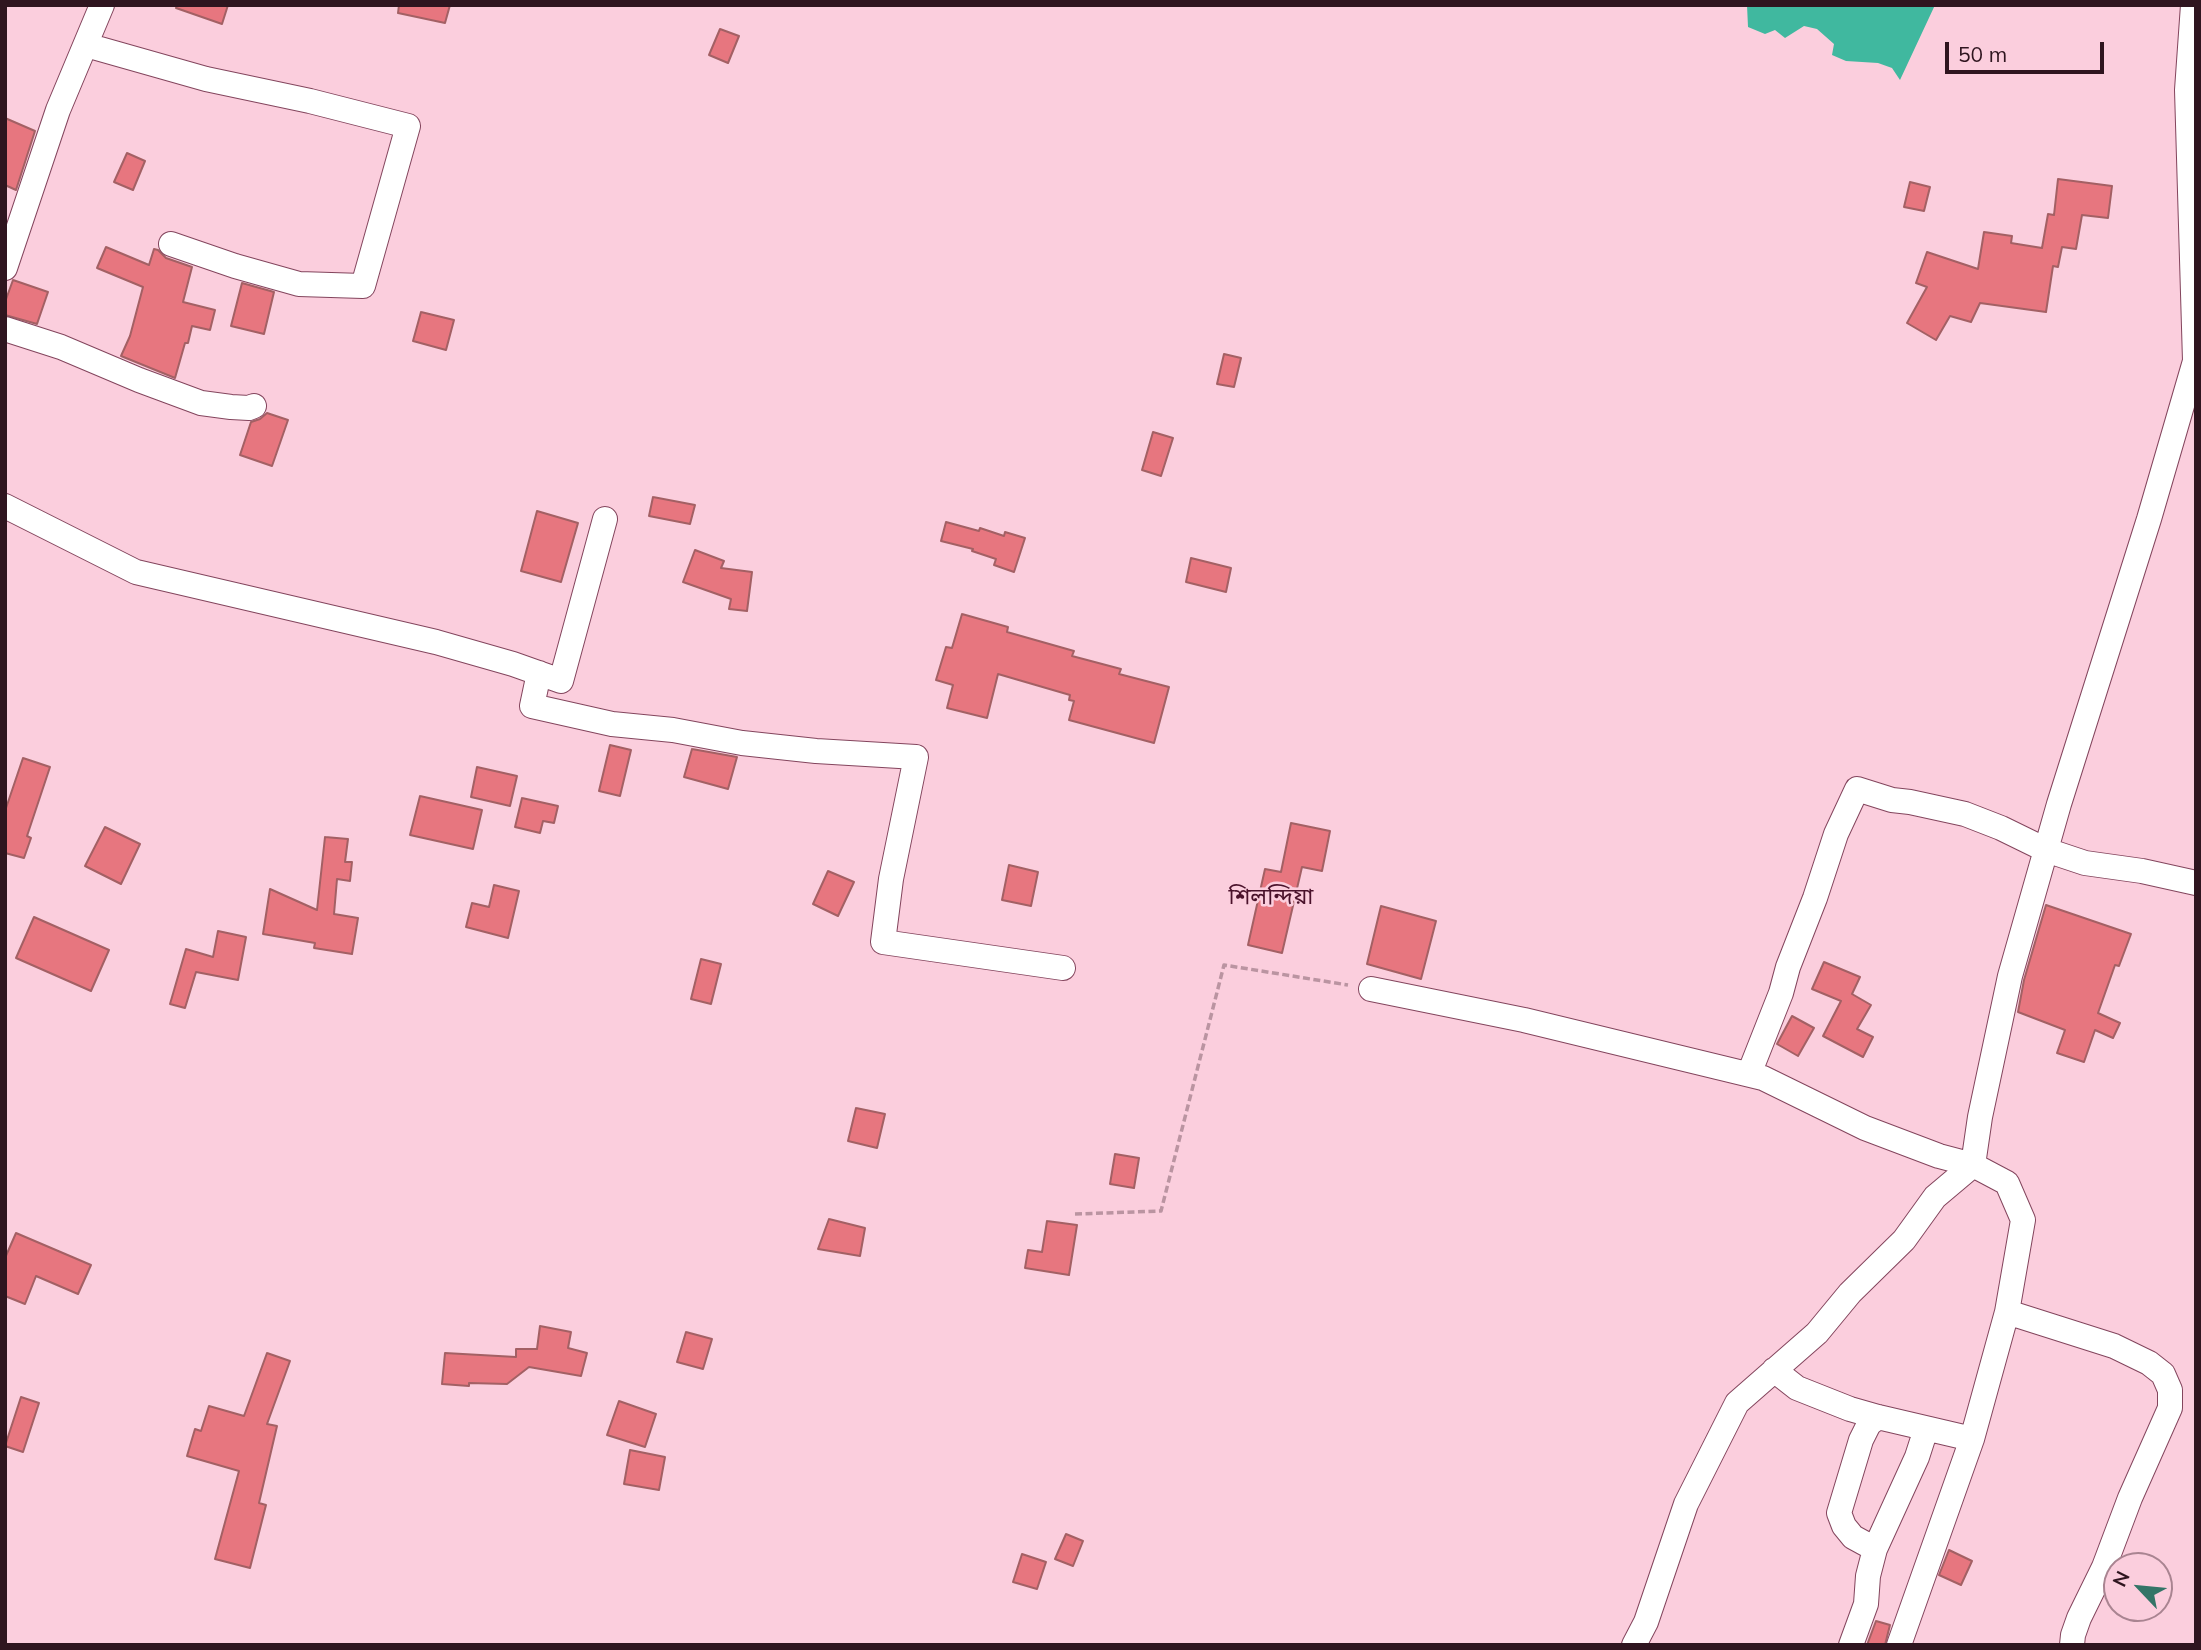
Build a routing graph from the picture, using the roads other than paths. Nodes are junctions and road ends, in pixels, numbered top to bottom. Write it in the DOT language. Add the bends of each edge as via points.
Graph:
graph roads {
  1 [pos="102,5"];
  2 [pos="2193,5"];
  3 [pos="86,45"];
  4 [pos="171,244"];
  5 [pos="5,268"];
  6 [pos="5,329"];
  7 [pos="254,406"];
  8 [pos="5,506"];
  9 [pos="605,519"];
  10 [pos="539,673"];
  11 [pos="2046,850"];
  12 [pos="2196,883"];
  13 [pos="1063,968"];
  14 [pos="1371,989"];
  15 [pos="1749,1074"];
  16 [pos="1973,1165"];
  17 [pos="2007,1312"];
  18 [pos="1774,1370"];
  19 [pos="1878,1417"];
  20 [pos="1926,1429"];
  21 [pos="1972,1439"];
  22 [pos="1875,1549"];
  23 [pos="1634,1645"];
  24 [pos="1851,1645"];
  25 [pos="1899,1645"];
  26 [pos="2073,1645"];
  1 -- 3 [label="street"];
  2 -- 11 [label="street" via="2187,90 2195,361"];
  3 -- 4 [label="street" via="206,79 408,126 363,286 299,284"];
  3 -- 5 [label="street" via="58,110"];
  6 -- 7 [label="street" via="201,403"];
  8 -- 10 [label="street" via="136,572 436,642"];
  9 -- 10 [label="street" via="561,681"];
  10 -- 13 [label="street" via="532,706 612,724 742,743 916,757 883,942"];
  11 -- 12 [label="street" via="2085,863"];
  11 -- 15 [label="street" via="1965,814 1857,789 1836,834"];
  11 -- 16 [label="street" via="2010,976"];
  14 -- 15 [label="street"];
  15 -- 16 [label="street" via="1865,1128"];
  16 -- 17 [label="street" via="2007,1183 2023,1220"];
  16 -- 18 [label="street" via="1935,1197 1904,1240 1817,1333"];
  17 -- 21 [label="street"];
  17 -- 26 [label="street" via="2114,1346 2163,1374 2170,1390 2170,1408 2079,1618"];
  18 -- 19 [label="street" via="1806,1393"];
  18 -- 23 [label="street" via="1737,1402 1686,1504"];
  19 -- 20 [label="street"];
  19 -- 22 [label="street" via="1861,1440 1839,1513 1853,1537"];
  20 -- 21 [label="street"];
  20 -- 22 [label="street"];
  21 -- 25 [label="street"];
  22 -- 24 [label="street" via="1866,1604"];
}
